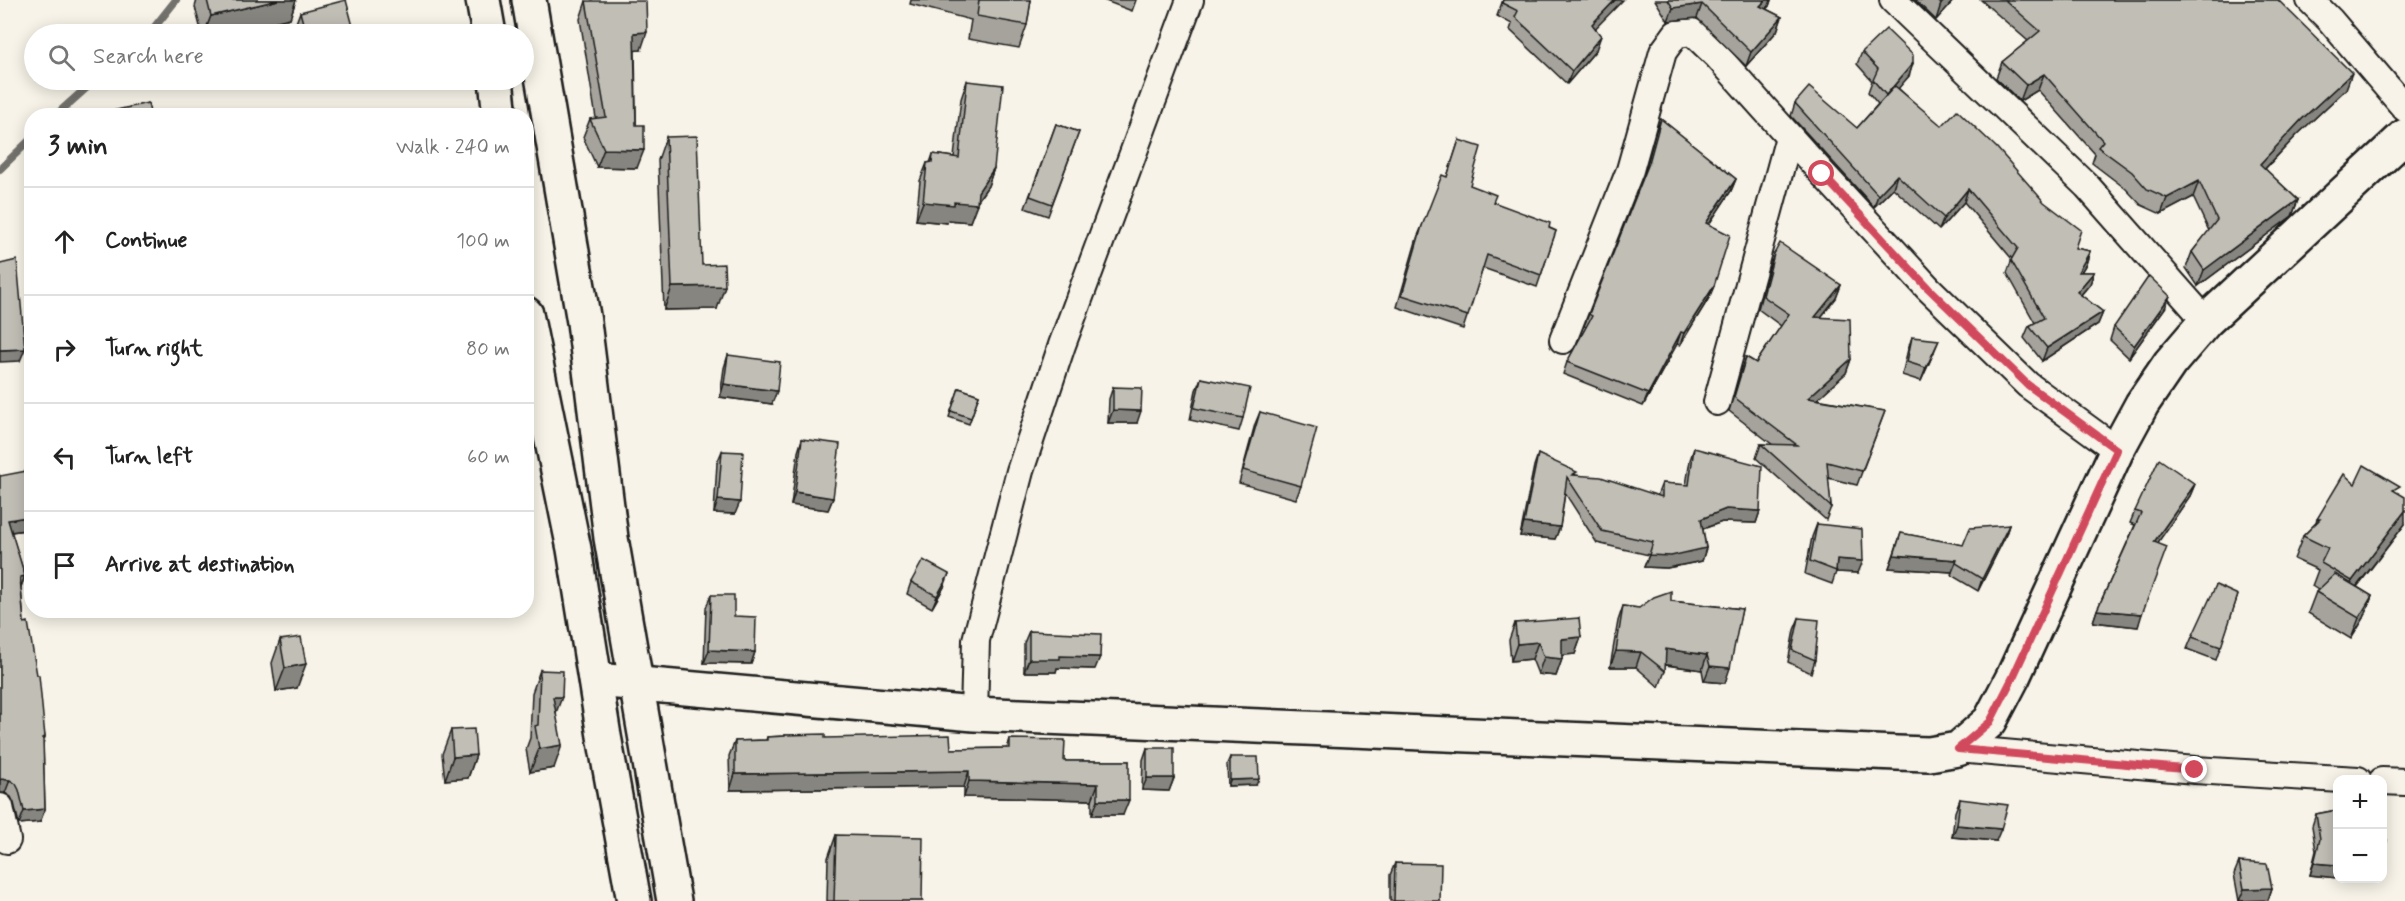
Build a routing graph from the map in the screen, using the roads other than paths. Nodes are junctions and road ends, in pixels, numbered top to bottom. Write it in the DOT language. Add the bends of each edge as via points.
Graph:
graph roads {
  1 [pos="483,0"];
  2 [pos="529,0"];
  3 [pos="1190,0"];
  4 [pos="1893,0"];
  5 [pos="2310,0"];
  6 [pos="487,24"];
  7 [pos="533,24"];
  8 [pos="534,29"];
  9 [pos="497,90"];
  10 [pos="499,108"];
  11 [pos="2405,108"];
  12 [pos="2405,136"];
  13 [pos="1789,137"];
  14 [pos="2206,321"];
  15 [pos="1563,340"];
  16 [pos="534,353"];
  17 [pos="1717,402"];
  18 [pos="2117,450"];
  19 [pos="596,680"];
  20 [pos="636,683"];
  21 [pos="974,714"];
  22 [pos="1958,749"];
  23 [pos="2333,778"];
  24 [pos="2387,781"];
  25 [pos="2405,782"];
  26 [pos="0,807"];
  27 [pos="7,840"];
  28 [pos="634,901"];
  29 [pos="674,901"];
  1 -- 6 [label="main road"];
  2 -- 7 [label="main road"];
  3 -- 21 [label="street" via="1062,345 1020,471 976,640"];
  4 -- 14 [label="street" via="2087,186"];
  5 -- 11 [label="street"];
  8 -- 20 [label="main road" via="584,322 611,538"];
  9 -- 10 [label="main road"];
  12 -- 14 [label="main road"];
  13 -- 15 [label="street" via="1692,32 1676,34 1663,52 1630,170"];
  13 -- 17 [label="street"];
  13 -- 18 [label="street" via="1928,288 2028,385"];
  14 -- 18 [label="main road" via="2170,363"];
  16 -- 19 [label="main road"];
  18 -- 22 [label="main road" via="1990,722"];
  19 -- 20 [label="main road"];
  19 -- 28 [label="main road"];
  20 -- 21 [label="main road"];
  20 -- 29 [label="main road"];
  21 -- 22 [label="main road" via="1898,753 1929,754"];
  22 -- 23 [label="street"];
  24 -- 25 [label="street"];
  26 -- 27 [label="street"];
}
